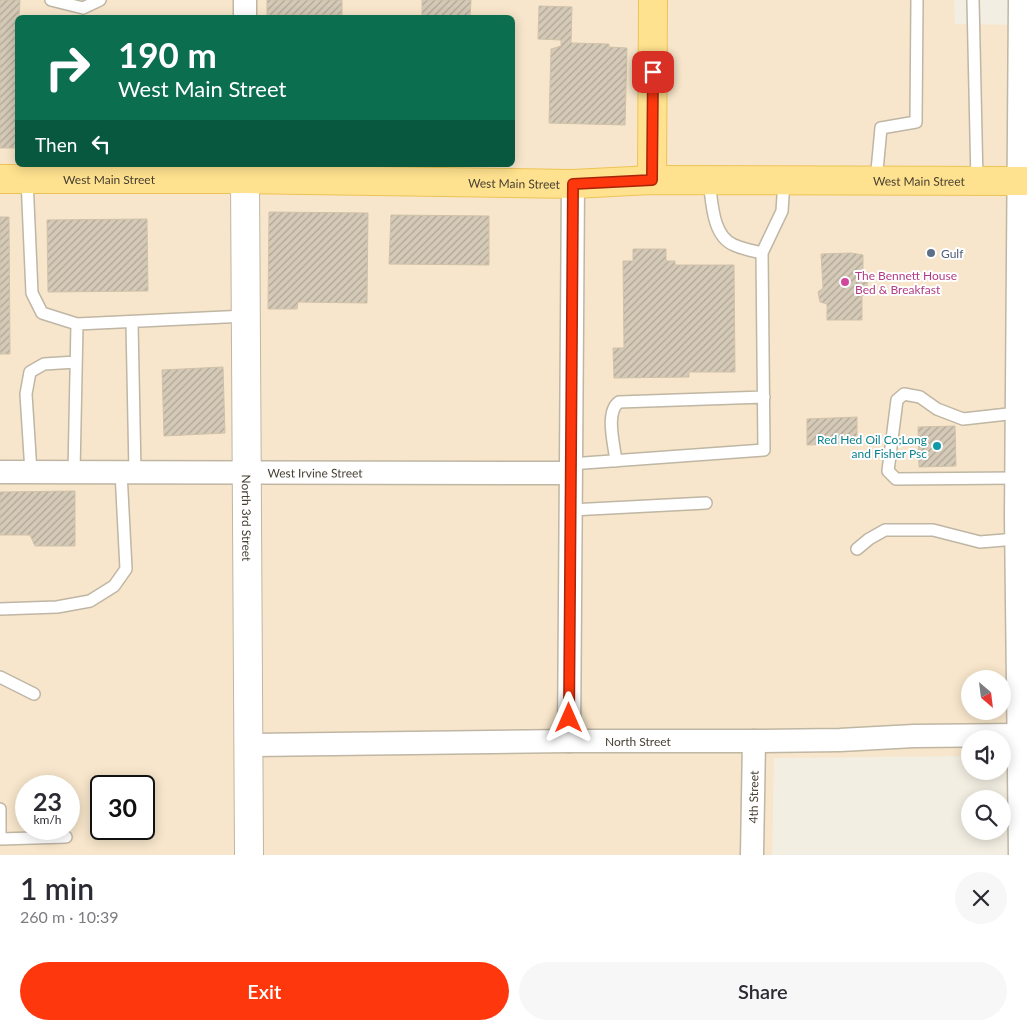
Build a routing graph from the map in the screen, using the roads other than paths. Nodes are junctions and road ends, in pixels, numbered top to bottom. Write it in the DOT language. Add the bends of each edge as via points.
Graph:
graph roads {
  1 [pos="51,0"];
  2 [pos="100,0"];
  3 [pos="245,0"];
  4 [pos="653,0"];
  5 [pos="916,0"];
  6 [pos="973,0"];
  7 [pos="1020,0"];
  8 [pos="245,15"];
  9 [pos="245,172"];
  10 [pos="0,179"];
  11 [pos="27,179"];
  12 [pos="652,180"];
  13 [pos="709,181"];
  14 [pos="784,181"];
  15 [pos="876,181"];
  16 [pos="977,181"];
  17 [pos="1023,181"];
  18 [pos="573,184"];
  19 [pos="762,253"];
  20 [pos="246,316"];
  21 [pos="132,322"];
  22 [pos="77,324"];
  23 [pos="76,362"];
  24 [pos="764,397"];
  25 [pos="1017,413"];
  26 [pos="616,461"];
  27 [pos="570,469"];
  28 [pos="0,472"];
  29 [pos="31,472"];
  30 [pos="74,472"];
  31 [pos="128,472"];
  32 [pos="246,472"];
  33 [pos="1016,478"];
  34 [pos="706,503"];
  35 [pos="571,510"];
  36 [pos="1016,539"];
  37 [pos="856,549"];
  38 [pos="0,609"];
  39 [pos="0,677"];
  40 [pos="34,694"];
  41 [pos="1023,736"];
  42 [pos="569,741"];
  43 [pos="754,741"];
  44 [pos="248,745"];
  45 [pos="0,809"];
  46 [pos="0,838"];
  47 [pos="15,838"];
  48 [pos="249,855"];
  49 [pos="752,855"];
  50 [pos="1020,855"];
  1 -- 2 [label="lane" via="83,8"];
  3 -- 8 [label="street"];
  4 -- 12 [label="main road"];
  5 -- 15 [label="lane" via="916,122 880,128"];
  6 -- 16 [label="lane"];
  7 -- 17 [label="street"];
  9 -- 11 [label="main road, West Main Street"];
  9 -- 18 [label="main road, West Main Street"];
  9 -- 20 [label="street, North 3rd Street"];
  10 -- 11 [label="main road, West Main Street"];
  11 -- 22 [label="lane" via="32,293 42,313"];
  12 -- 13 [label="main road, West Main Street"];
  12 -- 18 [label="main road, West Main Street"];
  13 -- 14 [label="main road, West Main Street"];
  13 -- 19 [label="lane" via="714,220 722,234 733,245"];
  14 -- 15 [label="main road, West Main Street"];
  14 -- 19 [label="lane" via="782,211"];
  15 -- 16 [label="main road, West Main Street"];
  16 -- 17 [label="main road, West Main Street"];
  17 -- 25 [label="street"];
  18 -- 27 [label="street"];
  19 -- 24 [label="lane"];
  20 -- 21 [label="lane"];
  20 -- 32 [label="street, North 3rd Street"];
  21 -- 22 [label="lane"];
  21 -- 31 [label="lane"];
  22 -- 23 [label="lane"];
  23 -- 29 [label="lane" via="44,364 30,372 26,394"];
  23 -- 30 [label="lane"];
  24 -- 26 [label="lane" via="764,450"];
  24 -- 26 [label="lane" via="620,402 611,414"];
  25 -- 33 [label="street"];
  25 -- 33 [label="lane" via="963,418 937,409 920,397 904,394 897,400 888,471 896,479"];
  26 -- 27 [label="lane"];
  27 -- 32 [label="street, West Irvine Street"];
  27 -- 35 [label="street"];
  28 -- 29 [label="street, West Irvine Street"];
  29 -- 30 [label="street, West Irvine Street"];
  30 -- 31 [label="street, West Irvine Street"];
  31 -- 32 [label="street, West Irvine Street"];
  31 -- 38 [label="lane" via="126,569 114,586 90,601 56,607"];
  32 -- 44 [label="street, North 3rd Street"];
  33 -- 36 [label="street"];
  34 -- 35 [label="lane"];
  35 -- 42 [label="street"];
  36 -- 37 [label="lane" via="980,542 932,530 886,530"];
  36 -- 41 [label="street"];
  39 -- 40 [label="lane"];
  41 -- 43 [label="street, North Street"];
  41 -- 50 [label="street"];
  42 -- 43 [label="street, North Street"];
  42 -- 44 [label="street, North Street"];
  43 -- 49 [label="street, 4th Street"];
  44 -- 48 [label="street, North 3rd Street"];
  45 -- 46 [label="lane"];
  46 -- 47 [label="lane"];
}
